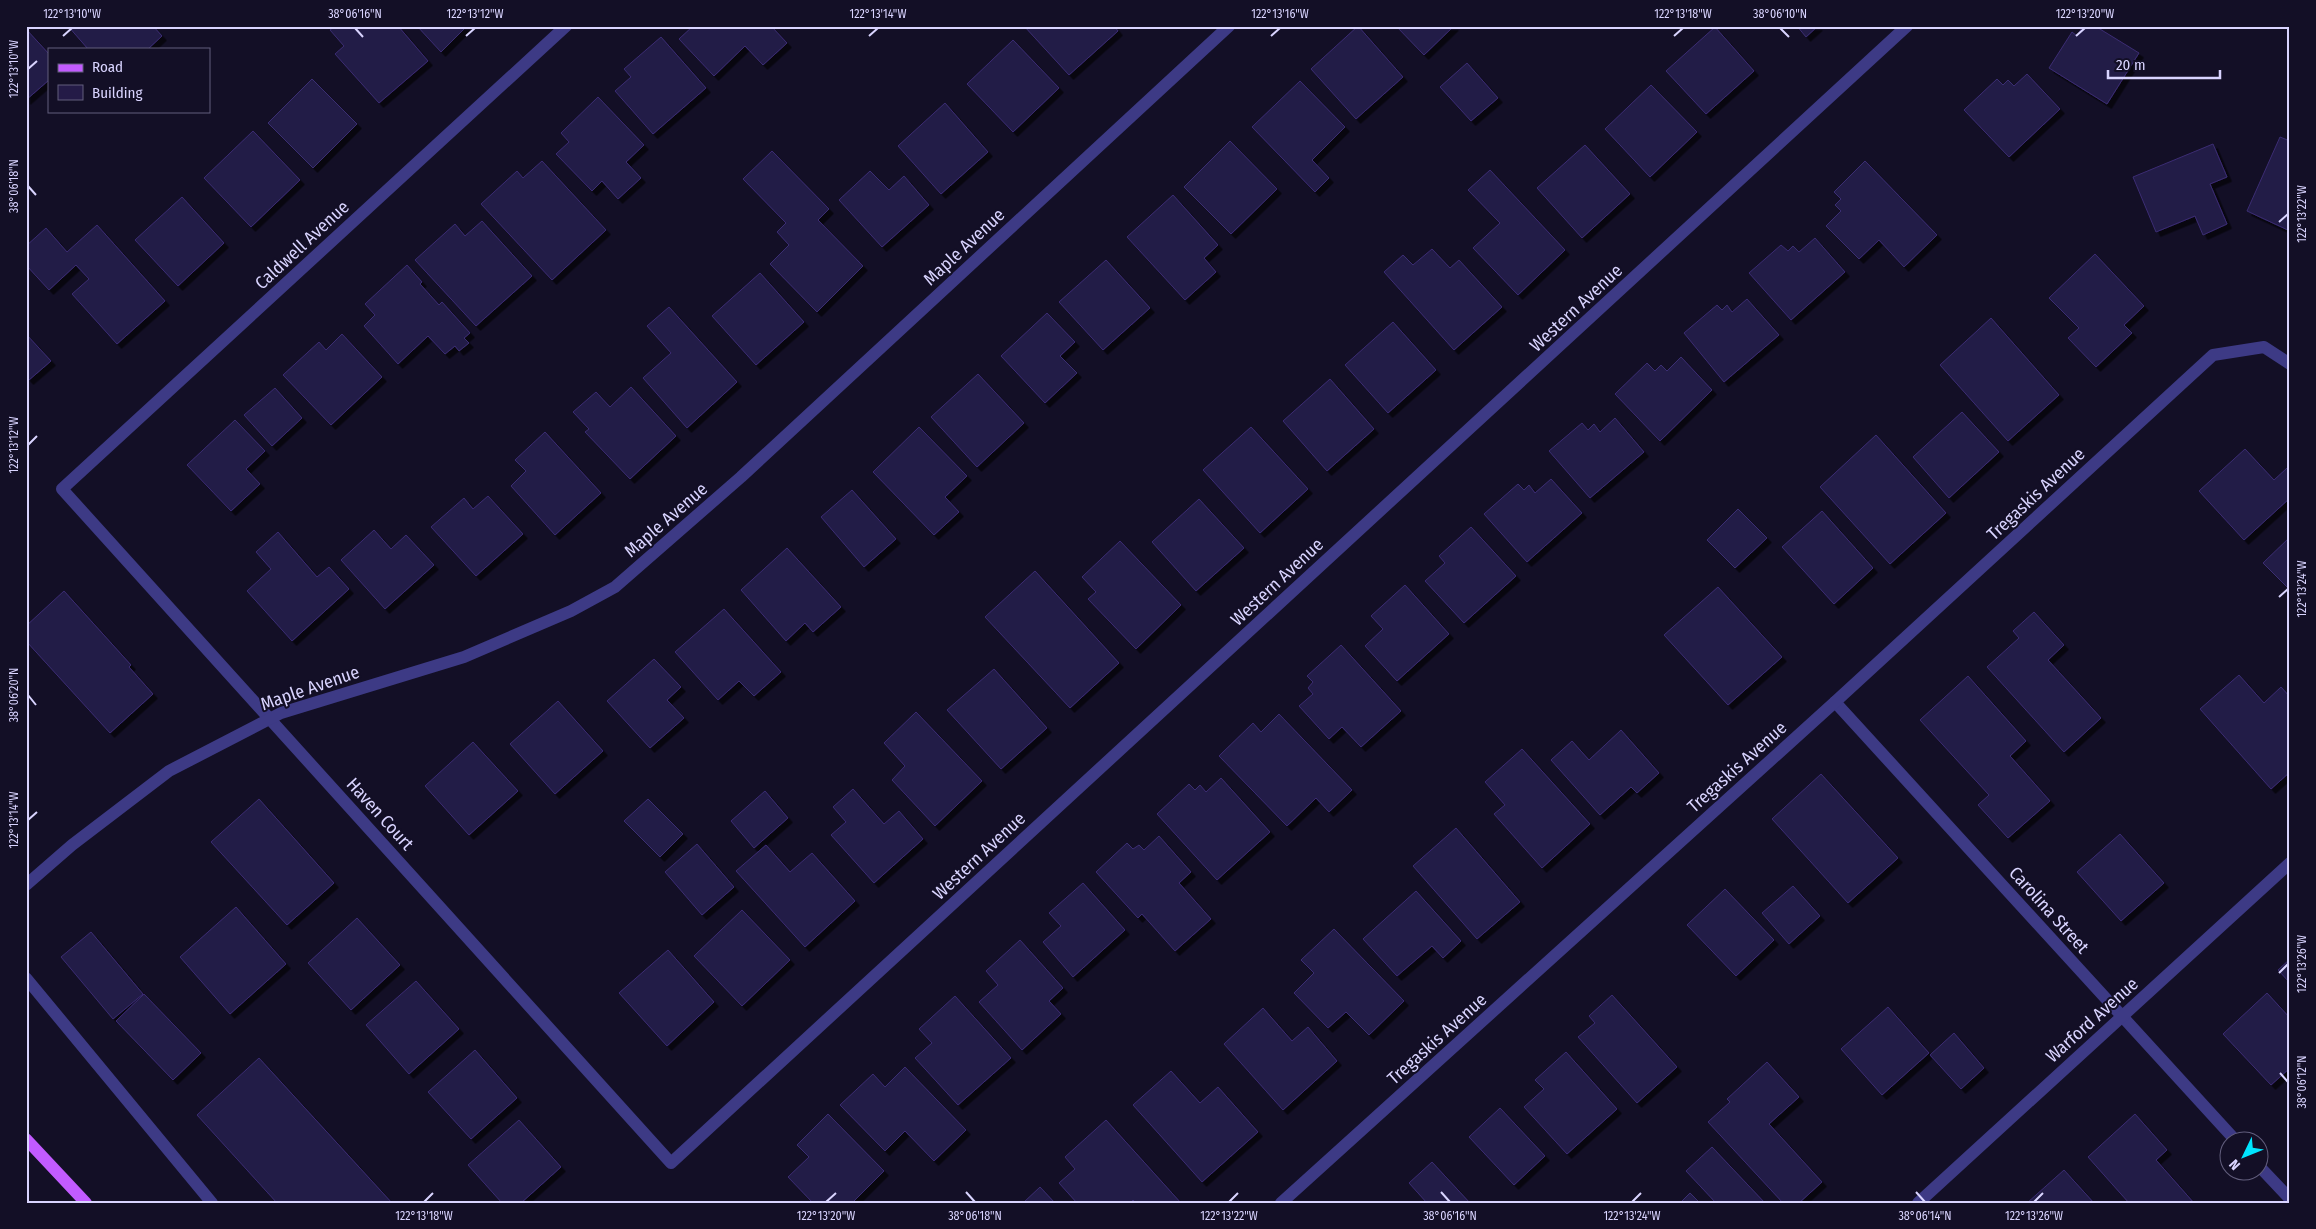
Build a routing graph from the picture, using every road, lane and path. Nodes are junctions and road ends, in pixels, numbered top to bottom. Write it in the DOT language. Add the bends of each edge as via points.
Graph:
graph roads {
  1 [pos="566,26"];
  2 [pos="1229,26"];
  3 [pos="1907,26"];
  4 [pos="2290,364"];
  5 [pos="62,489"];
  6 [pos="1835,702"];
  7 [pos="270,719"];
  8 [pos="2290,863"];
  9 [pos="26,885"];
  10 [pos="26,978"];
  11 [pos="2122,1016"];
  12 [pos="2228,1132"];
  13 [pos="26,1139"];
  14 [pos="671,1163"];
  15 [pos="2268,1176"];
  16 [pos="2290,1199"];
  17 [pos="86,1203"];
  18 [pos="212,1203"];
  19 [pos="1281,1203"];
  20 [pos="1918,1203"];
  1 -- 5 [label="street, Caldwell Avenue"];
  2 -- 7 [label="street, Maple Avenue" via="741,477 616,587 571,611 464,657"];
  3 -- 14 [label="street, Western Avenue"];
  4 -- 6 [label="street, Tregaskis Avenue" via="2264,347 2213,355"];
  5 -- 7 [label="street, Haven Court"];
  6 -- 11 [label="street, Carolina Street"];
  6 -- 19 [label="street, Tregaskis Avenue"];
  7 -- 9 [label="street, Maple Avenue" via="169,771 72,845"];
  7 -- 14 [label="street, Haven Court"];
  8 -- 11 [label="street, Warford Avenue"];
  10 -- 18 [label="street"];
  11 -- 12 [label="street, Carolina Street"];
  11 -- 20 [label="street, Warford Avenue"];
  13 -- 17 [label="main road"];
  15 -- 16 [label="street"];
}
